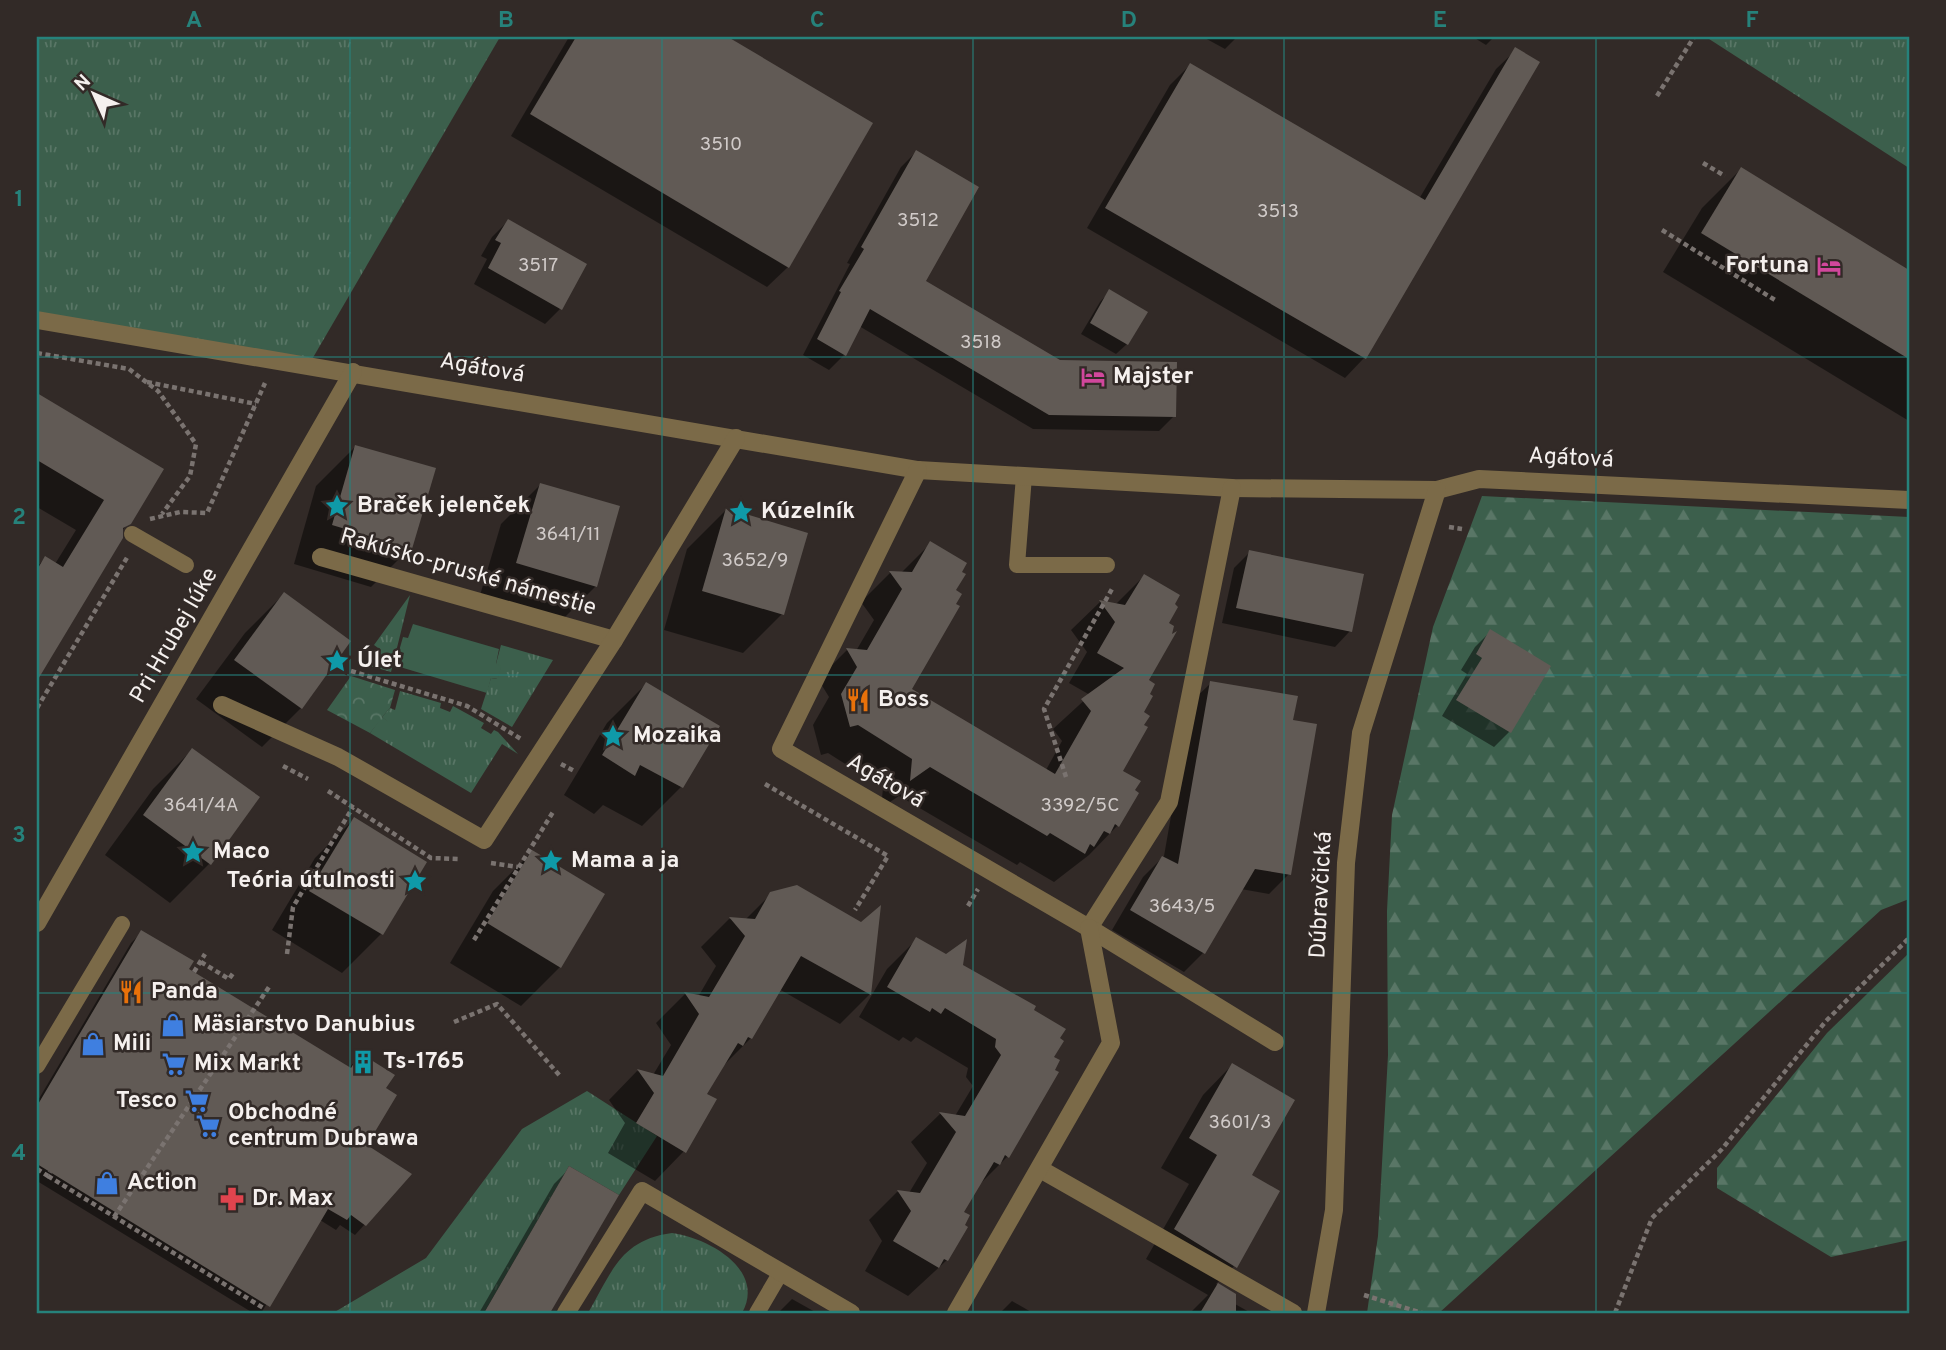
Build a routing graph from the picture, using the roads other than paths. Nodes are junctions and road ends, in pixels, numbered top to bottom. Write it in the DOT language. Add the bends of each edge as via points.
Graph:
graph roads {
  1 [pos="37,320"];
  2 [pos="353,372"];
  3 [pos="736,438"];
  4 [pos="918,470"];
  5 [pos="1024,476"];
  6 [pos="1232,488"];
  7 [pos="1437,490"];
  8 [pos="1909,500"];
  9 [pos="132,534"];
  10 [pos="321,556"];
  11 [pos="186,565"];
  12 [pos="1107,565"];
  13 [pos="614,640"];
  14 [pos="222,705"];
  15 [pos="37,923"];
  16 [pos="122,924"];
  17 [pos="1089,928"];
  18 [pos="1275,1042"];
  19 [pos="37,1066"];
  20 [pos="1040,1169"];
  21 [pos="781,1272"];
  22 [pos="566,1313"];
  23 [pos="757,1313"];
  24 [pos="851,1313"];
  25 [pos="956,1313"];
  26 [pos="1293,1313"];
  27 [pos="1316,1313"];
  1 -- 2 [label="street, Agátová"];
  2 -- 3 [label="street, Agátová"];
  2 -- 15 [label="street, Pri Hrubej lúke"];
  3 -- 4 [label="street, Agátová"];
  3 -- 13 [label="street"];
  4 -- 5 [label="street, Agátová"];
  4 -- 17 [label="street, Agátová" via="781,749"];
  5 -- 6 [label="street, Agátová"];
  5 -- 12 [label="lane" via="1017,565"];
  6 -- 7 [label="street, Agátová"];
  6 -- 17 [label="street" via="1169,802"];
  7 -- 8 [label="street, Agátová" via="1479,479"];
  7 -- 27 [label="street, Dúbravčická" via="1360,733 1346,863 1334,1210"];
  9 -- 11 [label="lane"];
  10 -- 13 [label="street, Rakúsko-pruské námestie"];
  13 -- 14 [label="street, Rakúsko-pruské námestie" via="484,840 338,757"];
  16 -- 19 [label="lane"];
  17 -- 18 [label="street"];
  17 -- 20 [label="street" via="1111,1043"];
  20 -- 25 [label="street"];
  20 -- 26 [label="street"];
  21 -- 22 [label="street" via="642,1191"];
  21 -- 23 [label="lane"];
  21 -- 24 [label="street"];
}
